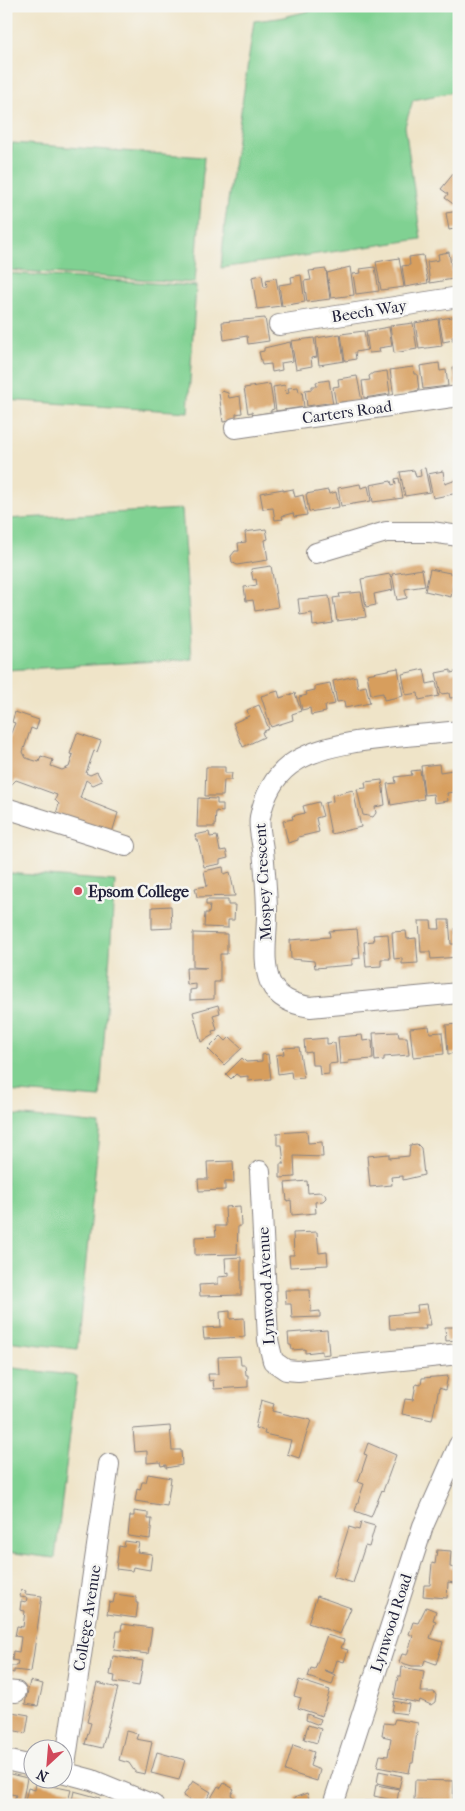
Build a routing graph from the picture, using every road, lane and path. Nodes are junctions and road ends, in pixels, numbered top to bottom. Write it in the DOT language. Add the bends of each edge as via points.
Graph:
graph roads {
  1 [pos="459,297"];
  2 [pos="279,325"];
  3 [pos="459,396"];
  4 [pos="234,428"];
  5 [pos="459,536"];
  6 [pos="316,553"];
  7 [pos="459,731"];
  8 [pos="6,808"];
  9 [pos="126,846"];
  10 [pos="459,993"];
  11 [pos="260,1171"];
  12 [pos="459,1354"];
  13 [pos="459,1445"];
  14 [pos="110,1464"];
  15 [pos="68,1738"];
  16 [pos="6,1760"];
  17 [pos="22,1764"];
  18 [pos="72,1774"];
  19 [pos="153,1805"];
  20 [pos="332,1805"];
  1 -- 2 [label="street, Beech Way"];
  3 -- 4 [label="street, Carters Road"];
  5 -- 6 [label="street" via="386,532"];
  7 -- 10 [label="street, Mospey Crescent" via="353,743 312,753 279,775 270,787 259,819 266,884 267,967 277,994 292,1004 310,1007"];
  8 -- 9 [label="street"];
  11 -- 12 [label="street, Lynwood Avenue" via="268,1340 273,1361 286,1370 298,1371"];
  13 -- 20 [label="street, Lynwood Road" via="423,1526"];
  14 -- 15 [label="street, College Avenue"];
  16 -- 17 [label="street"];
  18 -- 19 [label="street"];
}
